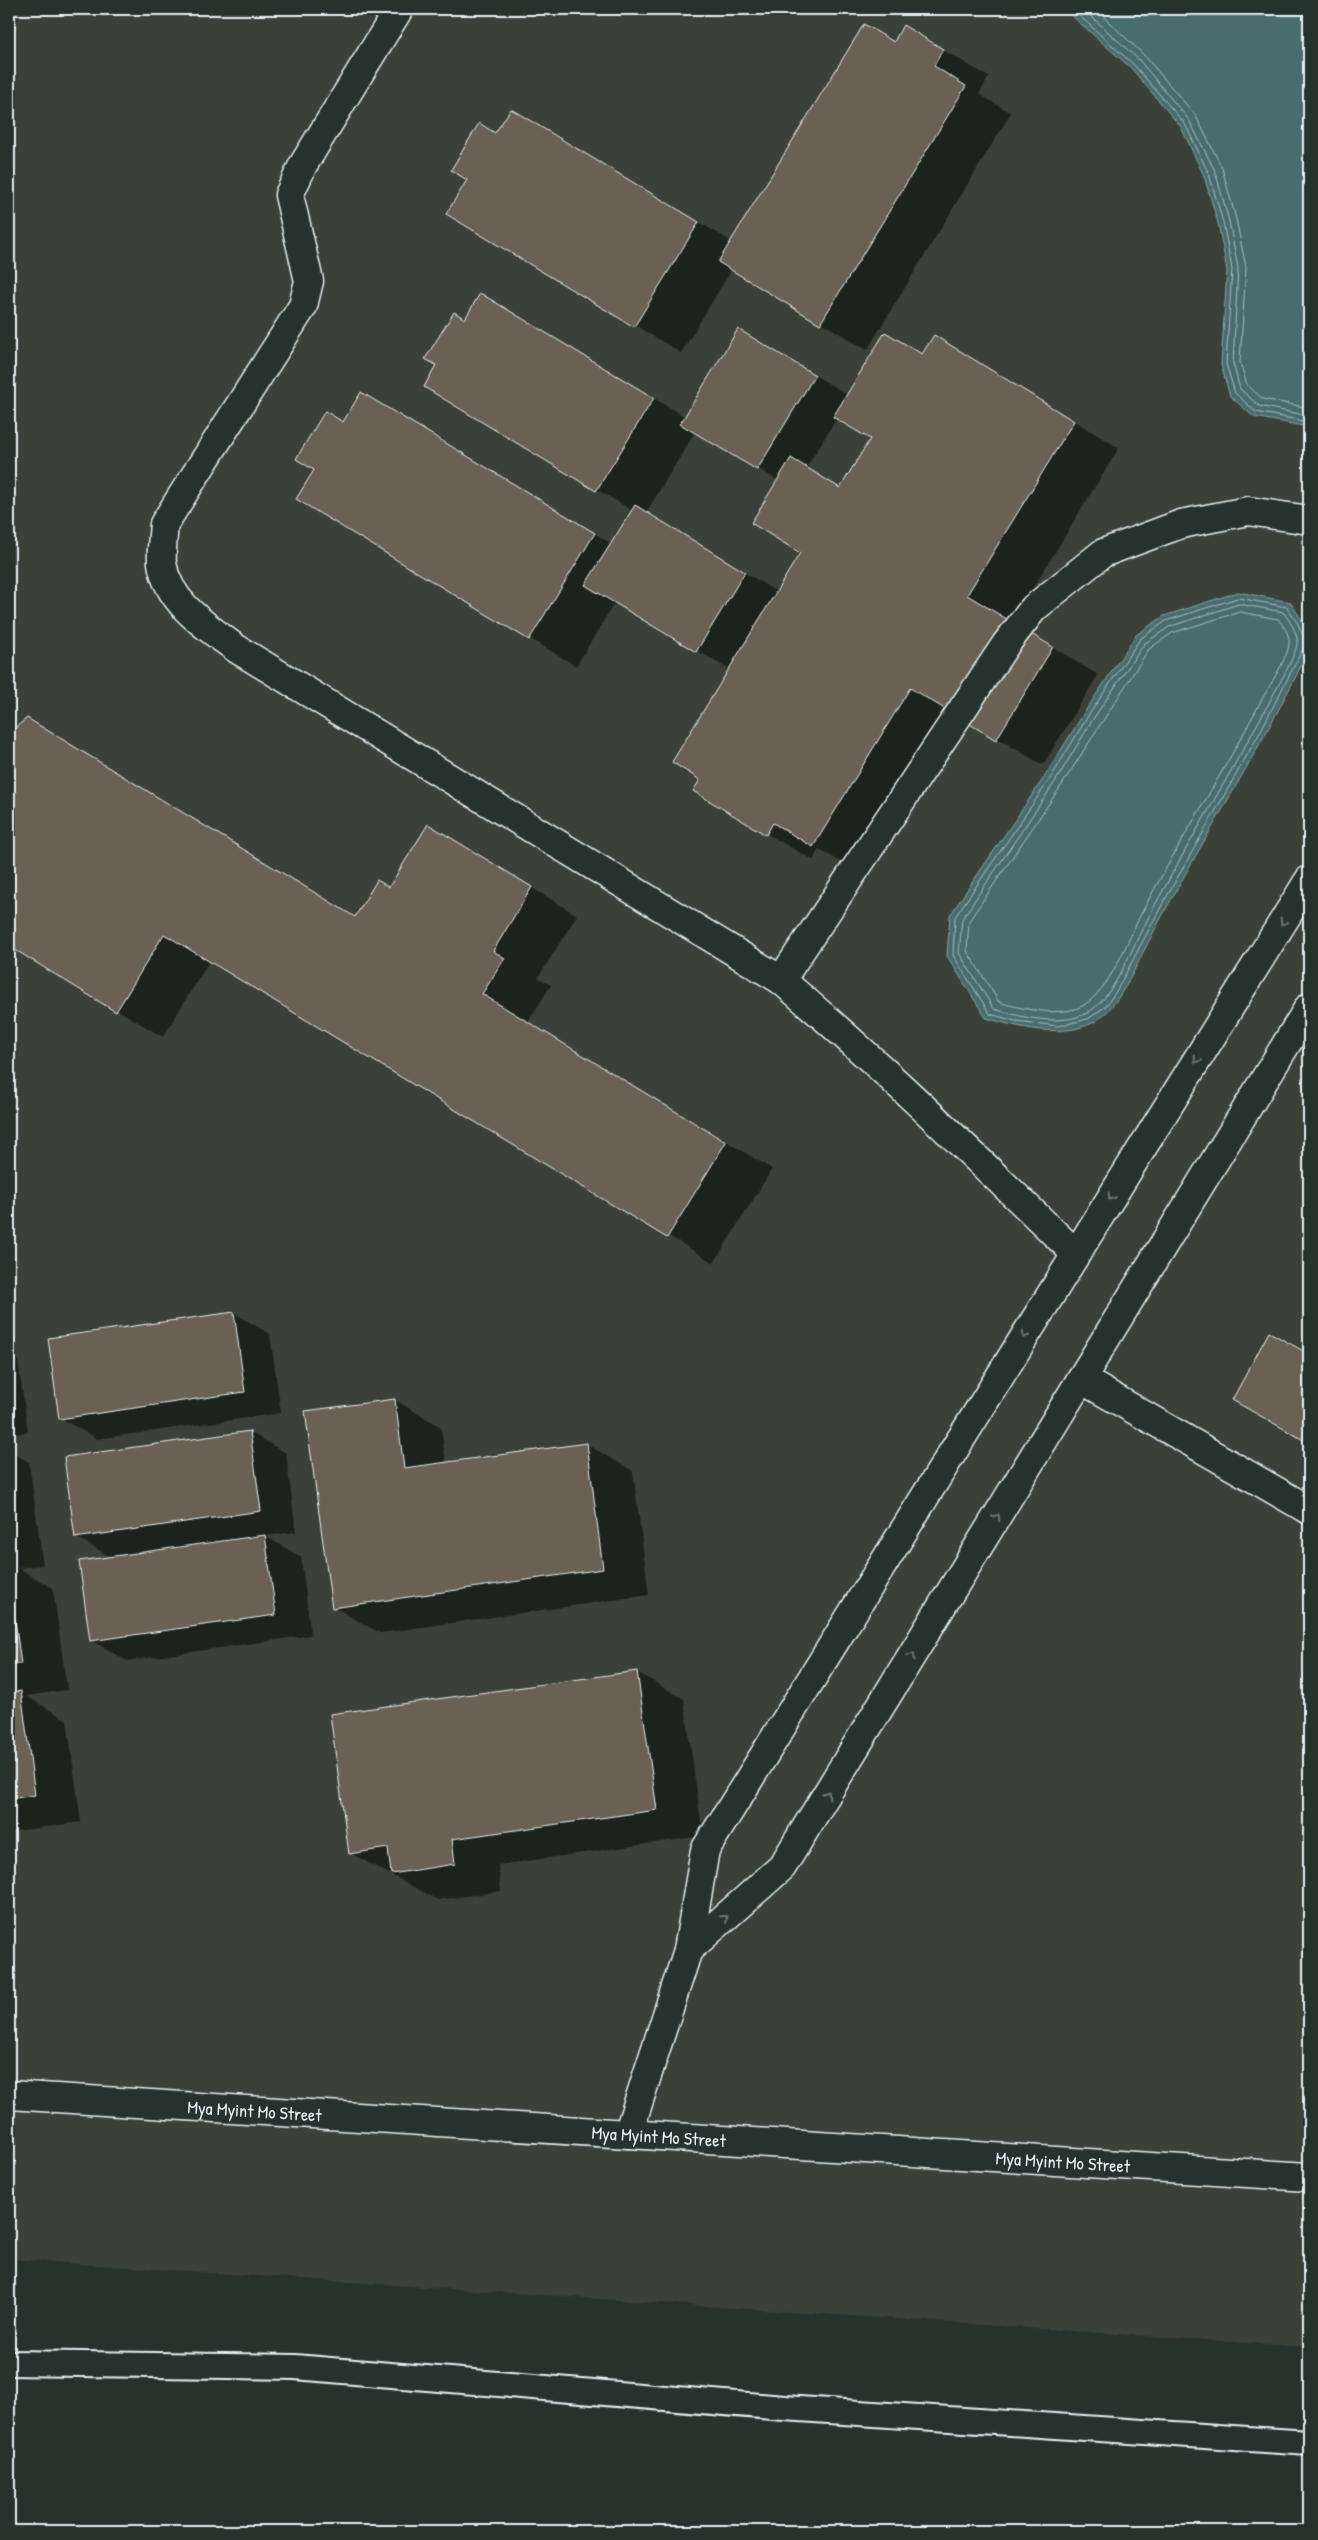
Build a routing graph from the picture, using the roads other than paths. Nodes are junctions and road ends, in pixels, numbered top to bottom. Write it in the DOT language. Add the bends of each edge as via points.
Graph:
graph roads {
  1 [pos="399,9"];
  2 [pos="1309,520"];
  3 [pos="1309,880"];
  4 [pos="781,980"];
  5 [pos="1309,1008"];
  6 [pos="1076,1254"];
  7 [pos="1081,1379"];
  8 [pos="1309,1510"];
  9 [pos="688,1950"];
  10 [pos="9,2094"];
  11 [pos="628,2134"];
  12 [pos="1309,2177"];
  13 [pos="9,2363"];
  14 [pos="1309,2444"];
  1 -- 4 [label="street" via="303,165 290,195 309,281 303,306 164,524 162,563 175,595 205,626 238,649"];
  2 -- 4 [label="street" via="1248,510 1181,524 1103,553 1034,608 1006,644"];
  3 -- 6 [label="street, one-way"];
  4 -- 6 [label="street" via="894,1080"];
  5 -- 7 [label="street"];
  6 -- 9 [label="street, one-way" via="705,1850"];
  7 -- 8 [label="street"];
  9 -- 7 [label="street, one-way" via="782,1868"];
  9 -- 11 [label="street"];
  10 -- 11 [label="street, Mya Myint Mo Street"];
  11 -- 12 [label="street, Mya Myint Mo Street"];
  13 -- 14 [label="lane" via="295,2367 784,2408"];
}
